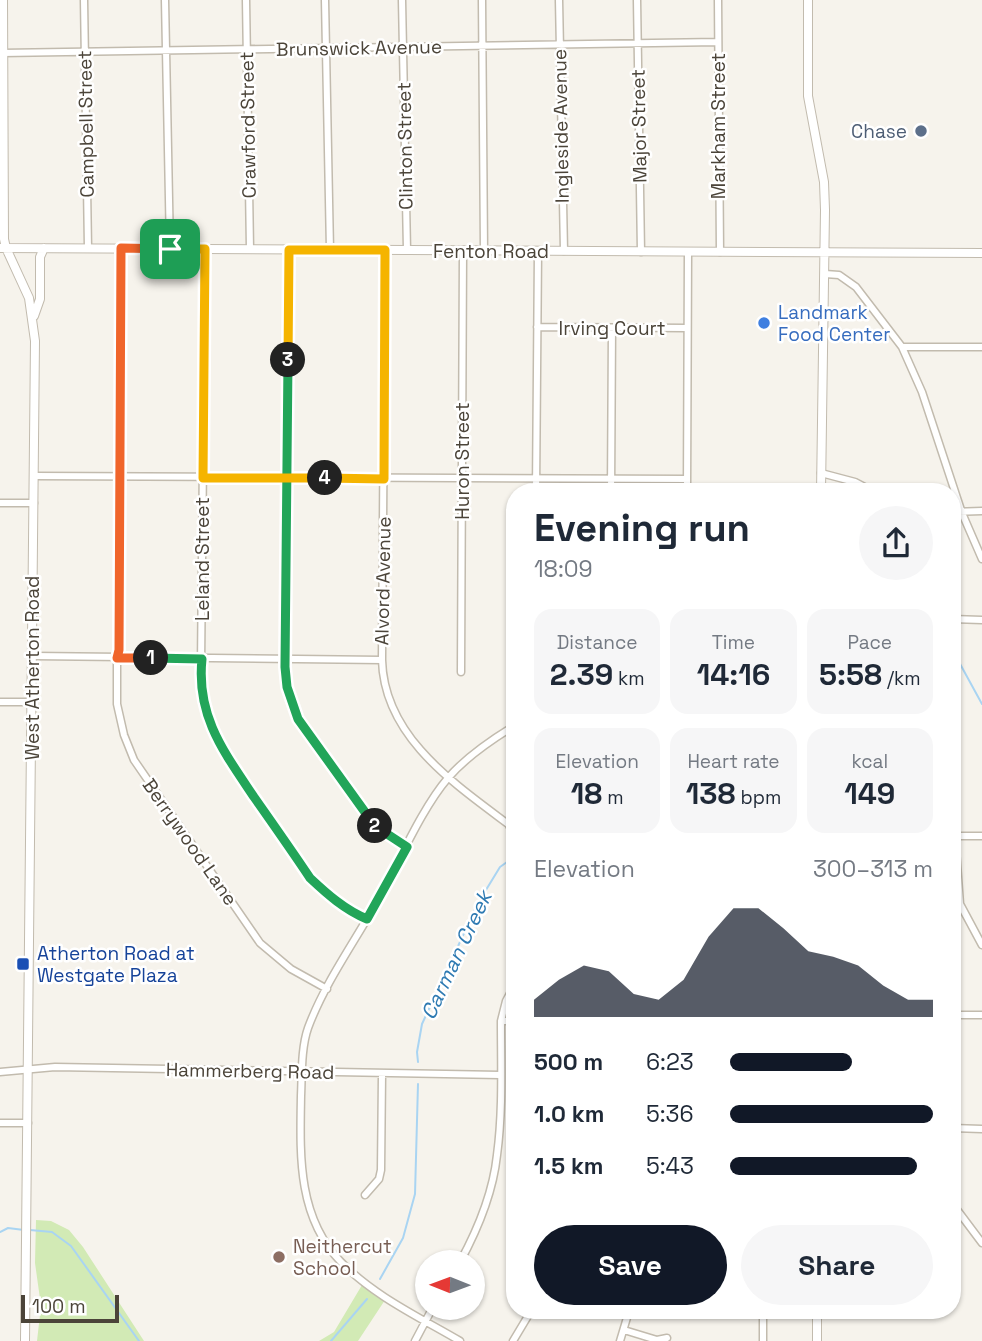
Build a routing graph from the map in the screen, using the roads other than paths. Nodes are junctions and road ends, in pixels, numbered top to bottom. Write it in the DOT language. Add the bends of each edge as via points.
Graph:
graph roads {
  1 [pos="3,0"];
  2 [pos="84,0"];
  3 [pos="165,0"];
  4 [pos="246,0"];
  5 [pos="325,0"];
  6 [pos="402,0"];
  7 [pos="482,0"];
  8 [pos="559,0"];
  9 [pos="637,0"];
  10 [pos="718,0"];
  11 [pos="808,0"];
  12 [pos="718,42"];
  13 [pos="638,44"];
  14 [pos="482,46"];
  15 [pos="560,46"];
  16 [pos="403,47"];
  17 [pos="326,49"];
  18 [pos="247,50"];
  19 [pos="166,51"];
  20 [pos="85,52"];
  21 [pos="2,53"];
  22 [pos="3,248"];
  23 [pos="44,248"];
  24 [pos="88,248"];
  25 [pos="121,248"];
  26 [pos="170,249"];
  27 [pos="205,249"];
  28 [pos="250,249"];
  29 [pos="289,250"];
  30 [pos="330,250"];
  31 [pos="385,250"];
  32 [pos="407,250"];
  33 [pos="463,251"];
  34 [pos="484,251"];
  35 [pos="538,251"];
  36 [pos="565,251"];
  37 [pos="640,252"];
  38 [pos="688,252"];
  39 [pos="720,252"];
  40 [pos="825,253"];
  41 [pos="982,253"];
  42 [pos="825,274"];
  43 [pos="33,318"];
  44 [pos="537,327"];
  45 [pos="612,328"];
  46 [pos="687,328"];
  47 [pos="902,347"];
  48 [pos="982,348"];
  49 [pos="821,473"];
  50 [pos="34,476"];
  51 [pos="119,477"];
  52 [pos="203,478"];
  53 [pos="287,478"];
  54 [pos="384,479"];
  55 [pos="462,479"];
  56 [pos="536,479"];
  57 [pos="612,479"];
  58 [pos="687,479"];
  59 [pos="536,483"];
  60 [pos="612,483"];
  61 [pos="687,483"];
  62 [pos="821,483"];
  63 [pos="857,483"];
  64 [pos="952,483"];
  65 [pos="0,503"];
  66 [pos="34,503"];
  67 [pos="961,510"];
  68 [pos="982,511"];
  69 [pos="962,513"];
  70 [pos="982,559"];
  71 [pos="961,619"];
  72 [pos="982,620"];
  73 [pos="33,656"];
  74 [pos="117,658"];
  75 [pos="202,659"];
  76 [pos="286,659"];
  77 [pos="382,660"];
  78 [pos="461,672"];
  79 [pos="0,702"];
  80 [pos="32,702"];
  81 [pos="506,731"];
  82 [pos="449,777"];
  83 [pos="506,822"];
  84 [pos="961,836"];
  85 [pos="982,836"];
  86 [pos="407,847"];
  87 [pos="961,906"];
  88 [pos="367,919"];
  89 [pos="982,945"];
  90 [pos="327,989"];
  91 [pos="506,1001"];
  92 [pos="961,1015"];
  93 [pos="982,1015"];
  94 [pos="501,1021"];
  95 [pos="506,1021"];
  96 [pos="29,1069"];
  97 [pos="0,1072"];
  98 [pos="302,1072"];
  99 [pos="382,1075"];
  100 [pos="500,1075"];
  101 [pos="0,1123"];
  102 [pos="28,1123"];
  103 [pos="961,1128"];
  104 [pos="982,1129"];
  105 [pos="365,1195"];
  106 [pos="961,1215"];
  107 [pos="982,1243"];
  108 [pos="466,1250"];
  109 [pos="526,1319"];
  110 [pos="627,1319"];
  111 [pos="763,1319"];
  112 [pos="817,1319"];
  113 [pos="425,1321"];
  114 [pos="624,1330"];
  115 [pos="667,1338"];
  116 [pos="25,1341"];
  117 [pos="415,1341"];
  118 [pos="460,1341"];
  119 [pos="513,1341"];
  120 [pos="620,1341"];
  121 [pos="763,1341"];
  122 [pos="817,1341"];
  1 -- 21 [label="street, West Atherton Road"];
  2 -- 20 [label="street, Campbell Street"];
  3 -- 19 [label="street"];
  4 -- 18 [label="street, Crawford Street"];
  5 -- 17 [label="street"];
  6 -- 16 [label="street, Clinton Street"];
  7 -- 14 [label="street"];
  8 -- 15 [label="street, Ingleside Avenue"];
  9 -- 13 [label="street, Major Street"];
  10 -- 12 [label="street, Markham Street"];
  11 -- 40 [label="street" via="808,96 824,182"];
  12 -- 13 [label="street, Brunswick Avenue"];
  12 -- 39 [label="street, Markham Street"];
  13 -- 15 [label="street, Brunswick Avenue"];
  13 -- 37 [label="street, Major Street"];
  14 -- 15 [label="street, Brunswick Avenue"];
  14 -- 16 [label="street, Brunswick Avenue"];
  14 -- 34 [label="street"];
  15 -- 36 [label="street, Ingleside Avenue"];
  16 -- 17 [label="street, Brunswick Avenue"];
  16 -- 32 [label="street, Clinton Street"];
  17 -- 18 [label="street, Brunswick Avenue"];
  17 -- 30 [label="street"];
  18 -- 19 [label="street, Brunswick Avenue"];
  18 -- 28 [label="street, Crawford Street"];
  19 -- 20 [label="street, Brunswick Avenue"];
  19 -- 26 [label="street"];
  20 -- 21 [label="street, Brunswick Avenue"];
  20 -- 24 [label="street, Campbell Street"];
  21 -- 22 [label="street, West Atherton Road"];
  22 -- 23 [label="street, Fenton Road"];
  22 -- 43 [label="street, West Atherton Road" via="26,289"];
  23 -- 24 [label="street, Fenton Road"];
  23 -- 43 [label="street" via="40,299"];
  24 -- 25 [label="street, Fenton Road"];
  25 -- 26 [label="street, Fenton Road"];
  25 -- 51 [label="street"];
  26 -- 27 [label="street, Fenton Road"];
  27 -- 28 [label="street, Fenton Road"];
  27 -- 52 [label="street, Leland Street"];
  28 -- 29 [label="street, Fenton Road"];
  29 -- 30 [label="street, Fenton Road"];
  29 -- 53 [label="street"];
  30 -- 31 [label="street, Fenton Road"];
  31 -- 32 [label="street, Fenton Road"];
  31 -- 54 [label="street, Alvord Avenue"];
  32 -- 33 [label="street, Fenton Road"];
  33 -- 34 [label="street, Fenton Road"];
  33 -- 55 [label="street, Huron Street"];
  34 -- 35 [label="street, Fenton Road"];
  35 -- 36 [label="street, Fenton Road"];
  35 -- 44 [label="street"];
  36 -- 37 [label="street, Fenton Road"];
  37 -- 38 [label="street, Fenton Road"];
  38 -- 39 [label="street, Fenton Road"];
  38 -- 46 [label="street"];
  39 -- 40 [label="street, Fenton Road"];
  40 -- 41 [label="street, Fenton Road"];
  40 -- 42 [label="street"];
  42 -- 47 [label="street" via="839,275 856,288"];
  42 -- 49 [label="street"];
  43 -- 50 [label="street, West Atherton Road"];
  44 -- 45 [label="street, Irving Court"];
  44 -- 56 [label="street"];
  45 -- 46 [label="street, Irving Court"];
  45 -- 57 [label="street"];
  46 -- 58 [label="street"];
  47 -- 48 [label="street"];
  47 -- 64 [label="street"];
  49 -- 62 [label="street"];
  49 -- 63 [label="street"];
  50 -- 51 [label="street"];
  50 -- 66 [label="street, West Atherton Road"];
  51 -- 52 [label="street"];
  51 -- 74 [label="street"];
  52 -- 53 [label="street"];
  52 -- 75 [label="street, Leland Street"];
  53 -- 54 [label="street"];
  53 -- 76 [label="street"];
  54 -- 55 [label="street"];
  54 -- 77 [label="street, Alvord Avenue"];
  55 -- 56 [label="street"];
  55 -- 78 [label="street, Huron Street"];
  56 -- 57 [label="street"];
  56 -- 59 [label="street"];
  57 -- 58 [label="street"];
  57 -- 60 [label="street"];
  58 -- 61 [label="street"];
  65 -- 66 [label="street"];
  66 -- 73 [label="street, West Atherton Road"];
  67 -- 69 [label="street"];
  68 -- 69 [label="street"];
  69 -- 70 [label="street"];
  71 -- 72 [label="street"];
  73 -- 74 [label="street"];
  73 -- 80 [label="street, West Atherton Road"];
  74 -- 75 [label="street"];
  74 -- 90 [label="street, Berrywood Lane" via="117,704 134,760 260,943 291,970"];
  75 -- 76 [label="street"];
  75 -- 88 [label="street, Leland Street" via="203,699 220,747 310,878"];
  76 -- 77 [label="street"];
  76 -- 86 [label="street" via="287,687 298,719 375,827"];
  77 -- 82 [label="street, Alvord Avenue" via="385,691 394,712 409,736"];
  79 -- 80 [label="street"];
  80 -- 96 [label="street, West Atherton Road"];
  81 -- 82 [label="street"];
  82 -- 83 [label="street, Alvord Avenue"];
  82 -- 86 [label="street"];
  84 -- 85 [label="street"];
  86 -- 88 [label="street"];
  87 -- 89 [label="street"];
  88 -- 90 [label="street"];
  90 -- 98 [label="street" via="307,1030"];
  91 -- 94 [label="street"];
  92 -- 93 [label="street"];
  94 -- 95 [label="street"];
  94 -- 100 [label="street"];
  96 -- 97 [label="street, Hammerberg Road"];
  96 -- 98 [label="street, Hammerberg Road"];
  96 -- 102 [label="street, West Atherton Road"];
  98 -- 99 [label="street, Hammerberg Road"];
  98 -- 113 [label="street" via="300,1159 313,1217 339,1260 379,1294"];
  99 -- 100 [label="street, Hammerberg Road"];
  99 -- 105 [label="street" via="381,1170"];
  100 -- 108 [label="street" via="492,1184"];
  101 -- 102 [label="street"];
  102 -- 116 [label="street, West Atherton Road"];
  103 -- 104 [label="street"];
  106 -- 107 [label="street"];
  109 -- 119 [label="street"];
  110 -- 114 [label="street"];
  111 -- 121 [label="street"];
  112 -- 122 [label="street"];
  113 -- 117 [label="street"];
  113 -- 118 [label="street"];
  114 -- 115 [label="street" via="657,1340"];
  114 -- 120 [label="street"];
}
